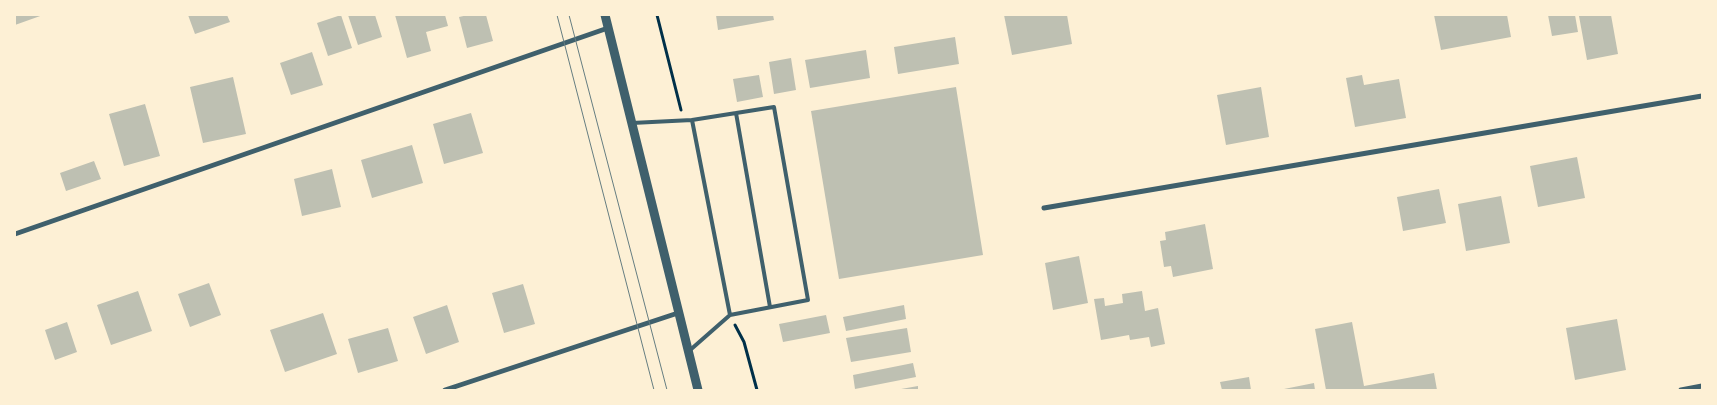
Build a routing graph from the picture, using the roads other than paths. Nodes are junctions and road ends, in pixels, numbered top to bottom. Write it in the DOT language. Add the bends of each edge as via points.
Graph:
graph roads {
  1 [pos="605,15"];
  2 [pos="608,28"];
  3 [pos="1702,96"];
  4 [pos="736,113"];
  5 [pos="692,120"];
  6 [pos="631,123"];
  7 [pos="1044,208"];
  8 [pos="15,234"];
  9 [pos="770,307"];
  10 [pos="678,313"];
  11 [pos="730,316"];
  12 [pos="689,350"];
  13 [pos="1702,386"];
  14 [pos="445,390"];
  15 [pos="698,390"];
  16 [pos="1681,390"];
  1 -- 2 [label="street"];
  2 -- 6 [label="street"];
  2 -- 8 [label="street"];
  3 -- 7 [label="street"];
  4 -- 5 [label="lane"];
  4 -- 9 [label="lane"];
  4 -- 9 [label="lane" via="774,107 808,300"];
  5 -- 6 [label="lane"];
  5 -- 11 [label="lane"];
  6 -- 10 [label="street"];
  9 -- 11 [label="lane"];
  10 -- 12 [label="street"];
  10 -- 14 [label="street"];
  11 -- 12 [label="lane"];
  12 -- 15 [label="street"];
  13 -- 16 [label="street"];
}
